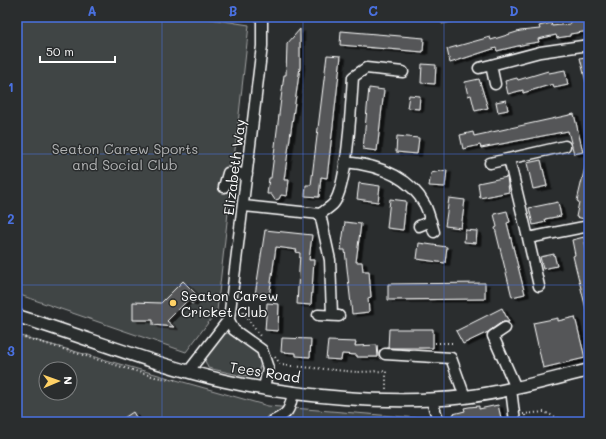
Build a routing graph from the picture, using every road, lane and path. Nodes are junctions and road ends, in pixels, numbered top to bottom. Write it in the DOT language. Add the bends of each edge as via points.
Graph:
graph roads {
  1 [pos="262,17"];
  2 [pos="589,45"];
  3 [pos="490,65"];
  4 [pos="479,68"];
  5 [pos="403,72"];
  6 [pos="495,84"];
  7 [pos="565,146"];
  8 [pos="509,158"];
  9 [pos="345,162"];
  10 [pos="490,163"];
  11 [pos="248,174"];
  12 [pos="224,187"];
  13 [pos="244,206"];
  14 [pos="320,214"];
  15 [pos="431,221"];
  16 [pos="419,226"];
  17 [pos="589,226"];
  18 [pos="434,232"];
  19 [pos="528,238"];
  20 [pos="539,286"];
  21 [pos="229,314"];
  22 [pos="318,314"];
  23 [pos="17,316"];
  24 [pos="505,328"];
  25 [pos="17,335"];
  26 [pos="264,342"];
  27 [pos="435,343"];
  28 [pos="454,343"];
  29 [pos="272,353"];
  30 [pos="385,354"];
  31 [pos="589,370"];
  32 [pos="188,372"];
  33 [pos="155,377"];
  34 [pos="264,388"];
  35 [pos="514,389"];
  36 [pos="293,392"];
  37 [pos="387,393"];
  38 [pos="465,397"];
  39 [pos="431,399"];
  40 [pos="525,414"];
  41 [pos="515,418"];
  42 [pos="271,422"];
  43 [pos="439,422"];
  44 [pos="526,422"];
  45 [pos="568,422"];
  1 -- 11 [label="street, Elizabeth Way" via="262,46"];
  2 -- 3 [label="street" via="540,52"];
  3 -- 4 [label="street"];
  3 -- 6 [label="street"];
  5 -- 9 [label="street" via="366,68 353,77"];
  7 -- 8 [label="street"];
  8 -- 10 [label="street"];
  8 -- 19 [label="street"];
  9 -- 14 [label="street" via="341,188 334,203"];
  9 -- 15 [label="street" via="367,164 393,173 413,188"];
  11 -- 12 [label="street" via="228,173"];
  11 -- 13 [label="street, Elizabeth Way"];
  13 -- 14 [label="street"];
  13 -- 21 [label="street, Elizabeth Way"];
  14 -- 22 [label="street" via="330,260 335,316"];
  15 -- 16 [label="street"];
  15 -- 18 [label="street"];
  17 -- 19 [label="street"];
  19 -- 20 [label="street"];
  21 -- 26 [label="path" via="243,312"];
  21 -- 32 [label="street, Elizabeth Way"];
  21 -- 34 [label="street" via="234,330 262,350 268,368"];
  23 -- 32 [label="main road, Tees Road"];
  24 -- 35 [label="street" via="493,336"];
  25 -- 33 [label="path"];
  27 -- 28 [label="path"];
  29 -- 37 [label="path" via="281,365 357,372 386,371"];
  30 -- 38 [label="street" via="451,358"];
  31 -- 35 [label="main road, Tees Road"];
  32 -- 34 [label="main road, Tees Road"];
  34 -- 36 [label="main road, Tees Road"];
  35 -- 38 [label="main road, Tees Road"];
  35 -- 41 [label="street"];
  36 -- 39 [label="main road, Tees Road" via="358,398"];
  36 -- 42 [label="street" via="291,404 285,415"];
  38 -- 39 [label="main road, Tees Road"];
  39 -- 43 [label="street"];
  40 -- 41 [label="path"];
  40 -- 44 [label="path"];
  40 -- 45 [label="path" via="544,412"];
}
